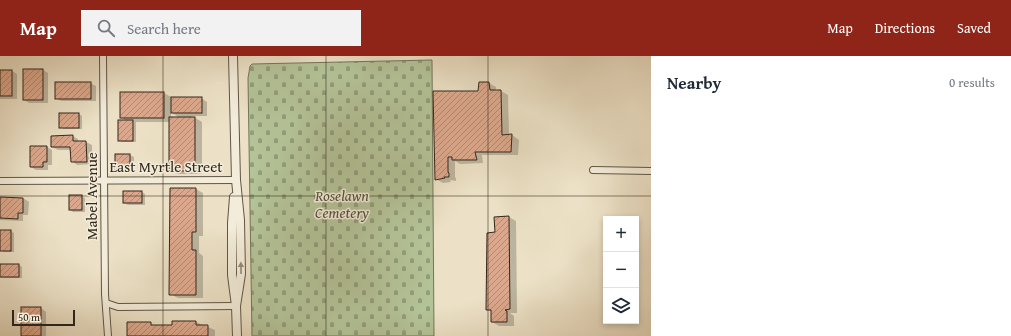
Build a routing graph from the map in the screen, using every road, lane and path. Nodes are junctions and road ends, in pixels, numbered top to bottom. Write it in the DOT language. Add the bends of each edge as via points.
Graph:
graph roads {
  1 [pos="103,56"];
  2 [pos="233,56"];
  3 [pos="593,170"];
  4 [pos="651,170"];
  5 [pos="236,180"];
  6 [pos="0,181"];
  7 [pos="105,181"];
  8 [pos="106,303"];
  9 [pos="236,306"];
  10 [pos="108,336"];
  11 [pos="237,336"];
  1 -- 7 [label="street, Mabel Avenue"];
  2 -- 5 [label="street"];
  3 -- 4 [label="street"];
  5 -- 7 [label="street, East Myrtle Street"];
  5 -- 9 [label="street" via="241,274"];
  6 -- 7 [label="street, East Myrtle Street"];
  7 -- 8 [label="street, Mabel Avenue"];
  8 -- 9 [label="street" via="118,307"];
  8 -- 10 [label="street, Mabel Avenue"];
  9 -- 11 [label="street"];
}
